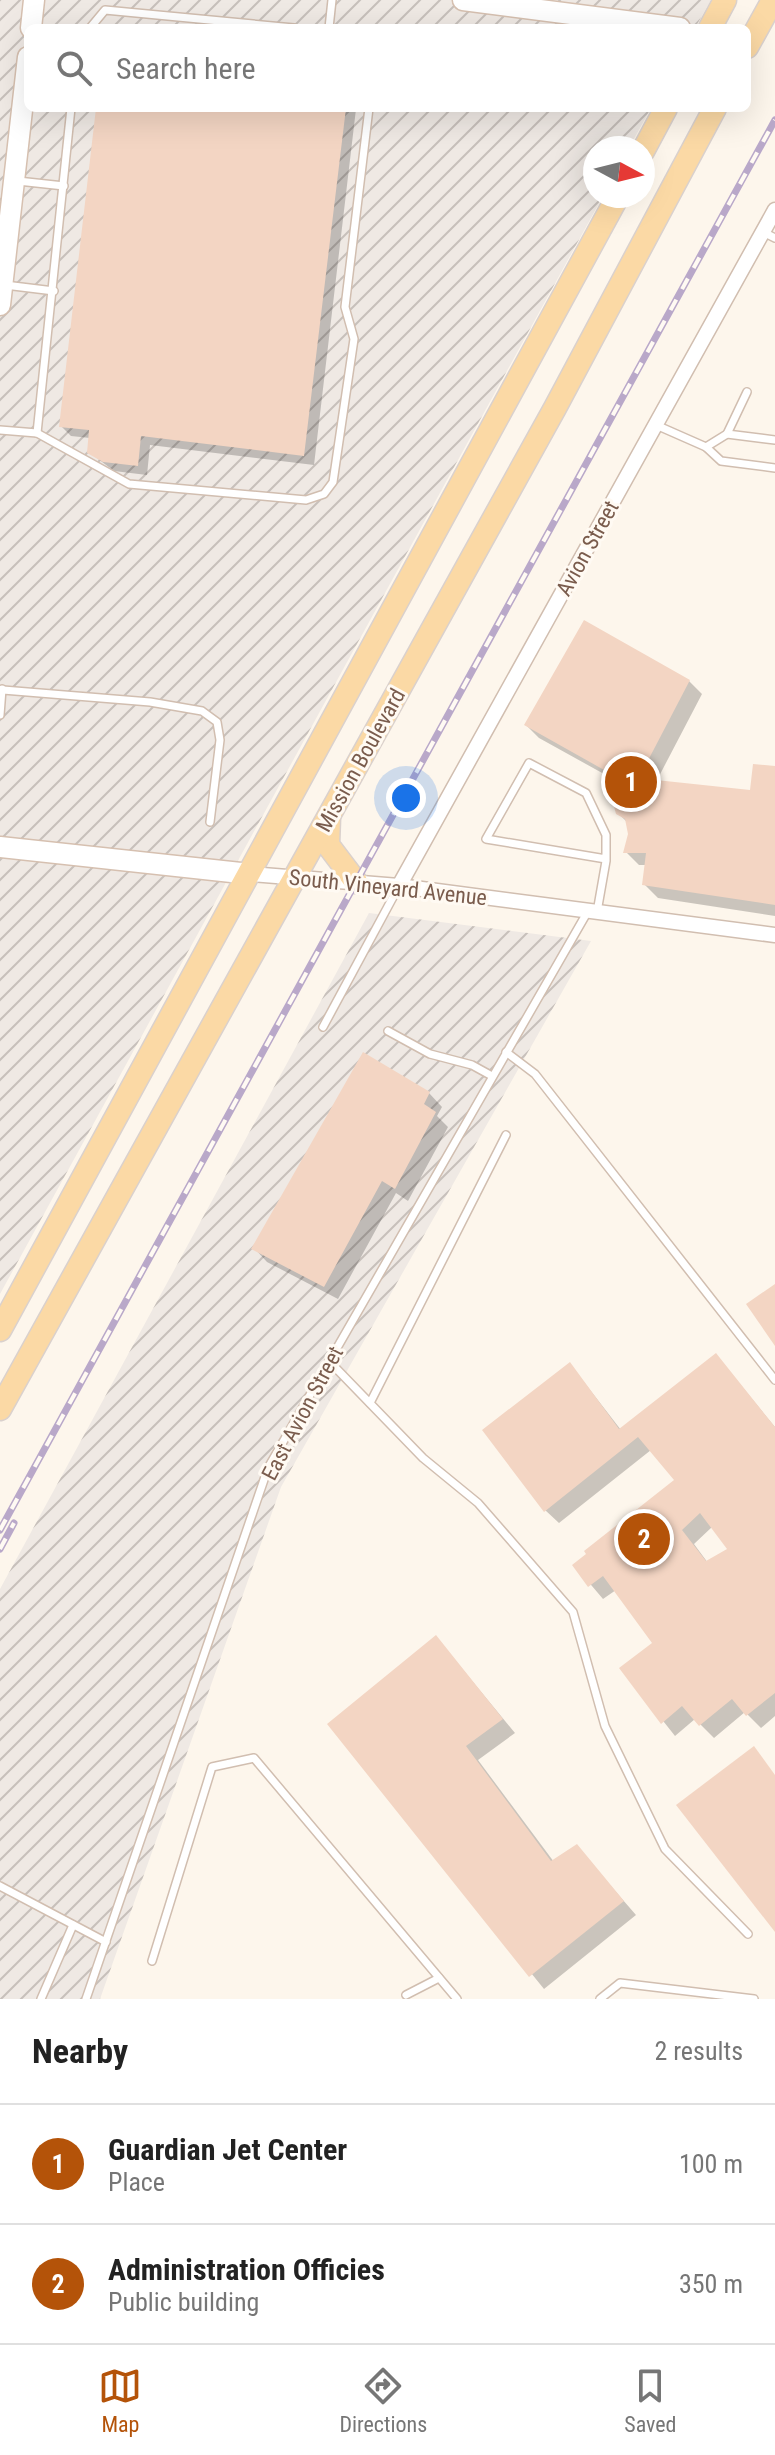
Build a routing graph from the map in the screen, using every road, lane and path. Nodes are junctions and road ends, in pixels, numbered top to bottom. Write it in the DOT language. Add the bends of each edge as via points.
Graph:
graph roads {
  1 [pos="34,0"];
  2 [pos="332,0"];
  3 [pos="463,0"];
  4 [pos="725,0"];
  5 [pos="773,0"];
  6 [pos="31,24"];
  7 [pos="93,24"];
  8 [pos="252,24"];
  9 [pos="329,24"];
  10 [pos="649,24"];
  11 [pos="712,24"];
  12 [pos="751,40"];
  13 [pos="24,83"];
  14 [pos="71,112"];
  15 [pos="369,112"];
  16 [pos="664,112"];
  17 [pos="713,112"];
  18 [pos="651,136"];
  19 [pos="10,172"];
  20 [pos="64,186"];
  21 [pos="611,208"];
  22 [pos="775,210"];
  23 [pos="769,235"];
  24 [pos="54,291"];
  25 [pos="1,295"];
  26 [pos="747,392"];
  27 [pos="656,425"];
  28 [pos="0,430"];
  29 [pos="37,433"];
  30 [pos="727,434"];
  31 [pos="775,440"];
  32 [pos="706,447"];
  33 [pos="775,468"];
  34 [pos="1,689"];
  35 [pos="0,715"];
  36 [pos="330,814"];
  37 [pos="210,822"];
  38 [pos="0,847"];
  39 [pos="606,859"];
  40 [pos="250,874"];
  41 [pos="295,876"];
  42 [pos="356,882"];
  43 [pos="399,886"];
  44 [pos="593,912"];
  45 [pos="775,935"];
  46 [pos="323,1027"];
  47 [pos="388,1031"];
  48 [pos="506,1052"];
  49 [pos="492,1076"];
  50 [pos="506,1135"];
  51 [pos="0,1330"];
  52 [pos="329,1361"];
  53 [pos="775,1380"];
  54 [pos="370,1403"];
  55 [pos="0,1409"];
  56 [pos="0,1886"];
  57 [pos="73,1925"];
  58 [pos="748,1934"];
  59 [pos="106,1942"];
  60 [pos="152,1961"];
  61 [pos="439,1978"];
  62 [pos="406,1995"];
  63 [pos="41,1999"];
  64 [pos="87,1999"];
  65 [pos="457,1999"];
  66 [pos="600,1999"];
  67 [pos="754,1999"];
  1 -- 6 [label="street"];
  2 -- 9 [label="lane"];
  3 -- 10 [label="street"];
  4 -- 11 [label="main road"];
  5 -- 12 [label="main road"];
  7 -- 8 [label="lane" via="105,10"];
  13 -- 19 [label="street"];
  14 -- 20 [label="lane"];
  15 -- 29 [label="lane" via="345,307 354,339 333,482 324,494 306,500 129,484"];
  16 -- 18 [label="main road"];
  17 -- 36 [label="main road, Mission Boulevard"];
  19 -- 20 [label="lane"];
  19 -- 25 [label="street"];
  20 -- 24 [label="lane"];
  21 -- 40 [label="main road, Mission Boulevard"];
  22 -- 23 [label="street, Avion Street"];
  23 -- 27 [label="street, Avion Street"];
  24 -- 25 [label="lane"];
  24 -- 29 [label="lane"];
  26 -- 30 [label="lane"];
  27 -- 32 [label="lane"];
  27 -- 43 [label="street, Avion Street"];
  28 -- 29 [label="lane"];
  30 -- 31 [label="lane"];
  30 -- 32 [label="lane"];
  32 -- 33 [label="lane" via="721,461"];
  34 -- 35 [label="lane"];
  34 -- 37 [label="lane" via="202,711 217,722 220,740"];
  36 -- 41 [label="main road, Mission Boulevard"];
  36 -- 42 [label="main road" via="328,845"];
  38 -- 40 [label="street, South Vineyard Avenue"];
  39 -- 39 [label="lane" via="606,835 586,793 529,763 486,839"];
  39 -- 44 [label="lane"];
  40 -- 41 [label="street, South Vineyard Avenue"];
  40 -- 51 [label="main road, Mission Boulevard"];
  41 -- 42 [label="street, South Vineyard Avenue"];
  41 -- 55 [label="main road, Mission Boulevard"];
  42 -- 43 [label="street, South Vineyard Avenue"];
  43 -- 44 [label="street, South Vineyard Avenue"];
  43 -- 46 [label="lane"];
  44 -- 45 [label="street, South Vineyard Avenue"];
  44 -- 48 [label="lane, East Avion Street"];
  47 -- 49 [label="lane" via="430,1054"];
  48 -- 49 [label="lane, East Avion Street"];
  48 -- 53 [label="lane" via="535,1074"];
  49 -- 52 [label="lane, East Avion Street"];
  50 -- 54 [label="lane"];
  52 -- 54 [label="lane"];
  52 -- 59 [label="lane, East Avion Street" via="268,1468"];
  54 -- 58 [label="lane" via="423,1458 478,1503 573,1612 605,1726 665,1849"];
  56 -- 57 [label="lane"];
  57 -- 59 [label="lane"];
  57 -- 63 [label="lane"];
  59 -- 64 [label="lane, East Avion Street"];
  60 -- 61 [label="lane" via="212,1767 254,1758"];
  61 -- 62 [label="lane"];
  61 -- 65 [label="lane"];
  66 -- 67 [label="lane" via="620,1983"];
}
